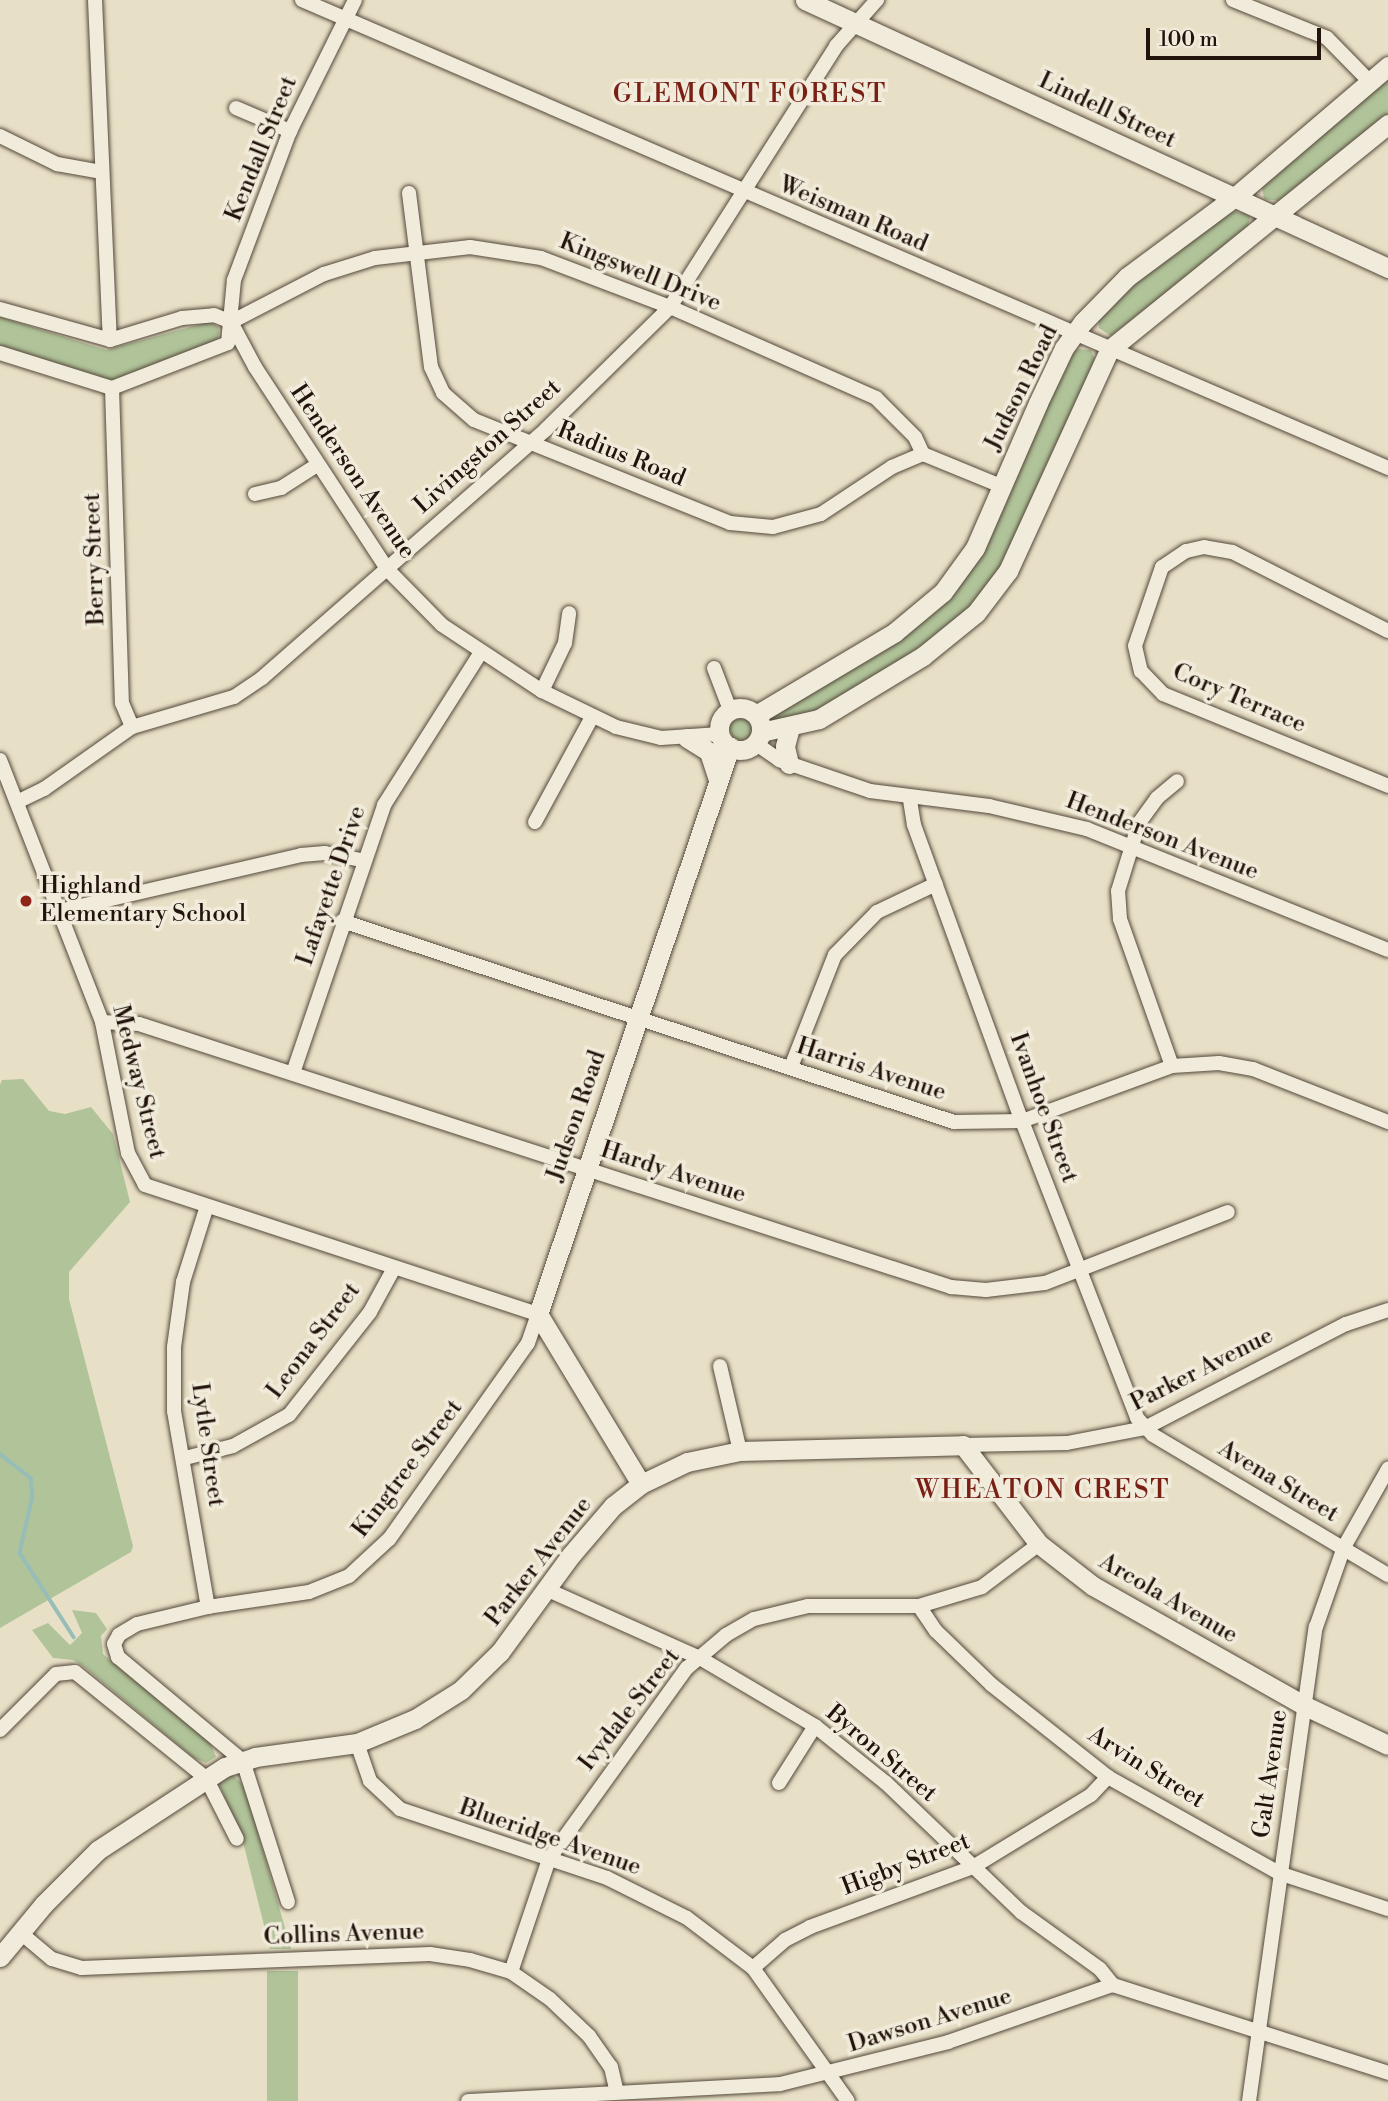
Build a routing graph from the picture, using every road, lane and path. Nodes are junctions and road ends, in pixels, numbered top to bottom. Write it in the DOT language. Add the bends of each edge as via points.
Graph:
graph roads {
  1 [pos="95,0"];
  2 [pos="303,0"];
  3 [pos="355,0"];
  4 [pos="805,0"];
  5 [pos="877,0"];
  6 [pos="1233,0"];
  7 [pos="344,20"];
  8 [pos="854,22"];
  9 [pos="1388,66"];
  10 [pos="1367,80"];
  11 [pos="236,108"];
  12 [pos="1388,124"];
  13 [pos="290,131"];
  14 [pos="0,136"];
  15 [pos="102,172"];
  16 [pos="409,192"];
  17 [pos="745,192"];
  18 [pos="1236,196"];
  19 [pos="1276,215"];
  20 [pos="416,250"];
  21 [pos="1388,268"];
  22 [pos="670,307"];
  23 [pos="0,309"];
  24 [pos="231,322"];
  25 [pos="1074,335"];
  26 [pos="110,340"];
  27 [pos="1109,350"];
  28 [pos="0,353"];
  29 [pos="112,388"];
  30 [pos="527,442"];
  31 [pos="923,454"];
  32 [pos="317,465"];
  33 [pos="1388,468"];
  34 [pos="1002,486"];
  35 [pos="255,494"];
  36 [pos="387,569"];
  37 [pos="569,613"];
  38 [pos="1388,631"];
  39 [pos="480,654"];
  40 [pos="713,668"];
  41 [pos="542,691"];
  42 [pos="730,710"];
  43 [pos="592,717"];
  44 [pos="132,727"];
  45 [pos="790,727"];
  46 [pos="758,730"];
  47 [pos="687,738"];
  48 [pos="725,741"];
  49 [pos="0,760"];
  50 [pos="789,764"];
  51 [pos="718,780"];
  52 [pos="1177,781"];
  53 [pos="1388,786"];
  54 [pos="910,800"];
  55 [pos="17,802"];
  56 [pos="535,822"];
  57 [pos="1131,846"];
  58 [pos="362,860"];
  59 [pos="936,884"];
  60 [pos="59,911"];
  61 [pos="342,921"];
  62 [pos="1388,950"];
  63 [pos="636,1017"];
  64 [pos="102,1022"];
  65 [pos="1172,1066"];
  66 [pos="791,1067"];
  67 [pos="293,1073"];
  68 [pos="1022,1121"];
  69 [pos="1388,1122"];
  70 [pos="585,1168"];
  71 [pos="206,1209"];
  72 [pos="1228,1212"];
  73 [pos="393,1270"];
  74 [pos="1080,1270"];
  75 [pos="1388,1310"];
  76 [pos="538,1314"];
  77 [pos="720,1366"];
  78 [pos="1145,1428"];
  79 [pos="963,1445"];
  80 [pos="740,1451"];
  81 [pos="185,1458"];
  82 [pos="1388,1469"];
  83 [pos="641,1484"];
  84 [pos="1039,1545"];
  85 [pos="1344,1547"];
  86 [pos="1388,1575"];
  87 [pos="548,1590"];
  88 [pos="919,1606"];
  89 [pos="208,1607"];
  90 [pos="700,1658"];
  91 [pos="1303,1704"];
  92 [pos="815,1726"];
  93 [pos="0,1730"];
  94 [pos="357,1743"];
  95 [pos="1388,1745"];
  96 [pos="243,1761"];
  97 [pos="1108,1777"];
  98 [pos="206,1778"];
  99 [pos="779,1783"];
  100 [pos="237,1839"];
  101 [pos="549,1859"];
  102 [pos="974,1867"];
  103 [pos="1279,1872"];
  104 [pos="288,1902"];
  105 [pos="1388,1909"];
  106 [pos="22,1934"];
  107 [pos="0,1957"];
  108 [pos="753,1968"];
  109 [pos="511,1972"];
  110 [pos="1113,1986"];
  111 [pos="1259,2032"];
  112 [pos="1388,2073"];
  113 [pos="829,2074"];
  114 [pos="617,2092"];
  115 [pos="468,2101"];
  116 [pos="848,2101"];
  117 [pos="1249,2101"];
  1 -- 15 [label="street"];
  2 -- 7 [label="street, Weisman Road"];
  3 -- 7 [label="street, Kendall Street"];
  4 -- 8 [label="street, Lindell Street"];
  5 -- 8 [label="street, Livingston Street"];
  6 -- 10 [label="street" via="1326,38"];
  7 -- 13 [label="street, Kendall Street"];
  7 -- 17 [label="street, Weisman Road"];
  8 -- 17 [label="street, Livingston Street"];
  8 -- 18 [label="street, Lindell Street"];
  9 -- 10 [label="street, Judson Road"];
  10 -- 18 [label="street, Judson Road"];
  11 -- 13 [label="street"];
  12 -- 19 [label="street"];
  13 -- 24 [label="street, Kendall Street" via="234,280"];
  14 -- 15 [label="street" via="57,164"];
  15 -- 26 [label="street"];
  16 -- 20 [label="street, Radius Road"];
  17 -- 22 [label="street, Livingston Street"];
  17 -- 25 [label="street, Weisman Road"];
  18 -- 19 [label="street, Lindell Street"];
  18 -- 25 [label="street, Judson Road" via="1127,277"];
  19 -- 21 [label="street, Lindell Street"];
  19 -- 27 [label="street"];
  20 -- 22 [label="street, Kingswell Drive" via="470,247 541,257"];
  20 -- 24 [label="street, Kingswell Drive" via="324,274"];
  20 -- 30 [label="street, Radius Road" via="431,367 443,393 474,420"];
  22 -- 30 [label="street, Livingston Street" via="546,429"];
  22 -- 31 [label="street, Kingswell Drive" via="876,398 909,430"];
  23 -- 26 [label="street"];
  24 -- 26 [label="street" via="214,315 182,318"];
  24 -- 29 [label="street" via="228,343"];
  24 -- 32 [label="street, Henderson Avenue"];
  25 -- 27 [label="street, Weisman Road"];
  25 -- 34 [label="street, Judson Road"];
  27 -- 33 [label="street, Weisman Road"];
  27 -- 45 [label="street" via="1007,571 976,613 923,656 819,719"];
  28 -- 29 [label="street"];
  29 -- 44 [label="street, Berry Street" via="122,703"];
  30 -- 31 [label="street, Radius Road" via="730,523 773,527 821,514 892,467"];
  30 -- 36 [label="street, Livingston Street"];
  31 -- 34 [label="street"];
  32 -- 35 [label="street" via="281,488"];
  32 -- 36 [label="street, Henderson Avenue"];
  34 -- 46 [label="street, Judson Road" via="975,548 923,611"];
  36 -- 39 [label="street, Henderson Avenue" via="442,625"];
  36 -- 44 [label="street, Livingston Street" via="234,697"];
  37 -- 41 [label="street" via="565,643"];
  38 -- 53 [label="street, Cory Terrace" via="1232,552 1204,547 1186,551 1163,567 1135,646 1146,680 1168,697"];
  39 -- 41 [label="street, Henderson Avenue"];
  39 -- 58 [label="street, Lafayette Drive" via="384,805"];
  40 -- 42 [label="street"];
  41 -- 43 [label="street, Henderson Avenue"];
  42 -- 46 [label="street" via="743,708"];
  42 -- 48 [label="street" via="720,720"];
  43 -- 47 [label="street, Henderson Avenue" via="642,735"];
  43 -- 56 [label="street"];
  44 -- 55 [label="street, Livingston Street" via="44,789"];
  45 -- 46 [label="street"];
  45 -- 50 [label="street" via="785,746"];
  46 -- 48 [label="street" via="744,749"];
  46 -- 50 [label="street, Henderson Avenue"];
  47 -- 48 [label="street, Henderson Avenue"];
  47 -- 51 [label="street" via="709,752"];
  48 -- 51 [label="street, Judson Road"];
  49 -- 55 [label="street, Medway Street"];
  50 -- 54 [label="street, Henderson Avenue" via="870,792"];
  51 -- 63 [label="street, Judson Road"];
  52 -- 57 [label="street" via="1151,804"];
  54 -- 57 [label="street, Henderson Avenue" via="1040,816"];
  54 -- 59 [label="street, Ivanhoe Street" via="914,825"];
  55 -- 60 [label="street, Medway Street"];
  57 -- 62 [label="street, Henderson Avenue"];
  57 -- 65 [label="street" via="1118,891 1119,919"];
  58 -- 60 [label="street" via="325,853 301,855"];
  58 -- 61 [label="street, Lafayette Drive"];
  59 -- 66 [label="street" via="877,912 835,955"];
  59 -- 68 [label="street, Ivanhoe Street"];
  60 -- 64 [label="street, Medway Street"];
  61 -- 63 [label="street, Harris Avenue"];
  61 -- 67 [label="street, Lafayette Drive"];
  63 -- 66 [label="street, Harris Avenue"];
  63 -- 70 [label="street, Judson Road"];
  64 -- 67 [label="street, Hardy Avenue" via="139,1024"];
  64 -- 71 [label="street, Medway Street" via="135,1172 153,1190"];
  65 -- 68 [label="street, Harris Avenue"];
  65 -- 69 [label="street, Harris Avenue" via="1219,1063 1253,1069"];
  66 -- 68 [label="street, Harris Avenue" via="954,1122"];
  67 -- 70 [label="street, Hardy Avenue"];
  68 -- 74 [label="street, Ivanhoe Street"];
  70 -- 74 [label="street, Hardy Avenue" via="951,1287 1020,1288"];
  70 -- 76 [label="street, Judson Road"];
  71 -- 73 [label="street, Medway Street"];
  71 -- 81 [label="street, Lytle Street" via="183,1282 174,1347 174,1411"];
  72 -- 74 [label="street, Hardy Avenue"];
  73 -- 76 [label="street, Medway Street"];
  73 -- 81 [label="street, Leona Street" via="370,1312 289,1415 233,1446"];
  74 -- 78 [label="street, Ivanhoe Street" via="1137,1418"];
  75 -- 78 [label="street, Parker Avenue" via="1346,1324"];
  76 -- 83 [label="street"];
  76 -- 89 [label="street, Kingtree Street" via="528,1343 389,1538 366,1562 349,1576 309,1592"];
  77 -- 80 [label="street"];
  78 -- 79 [label="street, Parker Avenue" via="1067,1443"];
  78 -- 85 [label="street, Avena Street"];
  79 -- 80 [label="street, Parker Avenue"];
  79 -- 84 [label="street, Arcola Avenue"];
  80 -- 83 [label="street, Parker Avenue" via="687,1462"];
  81 -- 89 [label="street, Lytle Street"];
  82 -- 85 [label="street, Galt Avenue"];
  83 -- 87 [label="street, Parker Avenue" via="593,1527"];
  84 -- 88 [label="street, Ivydale Street" via="982,1587"];
  84 -- 91 [label="street, Arcola Avenue" via="1093,1586"];
  85 -- 86 [label="street, Avena Street"];
  85 -- 91 [label="street, Galt Avenue" via="1316,1627"];
  87 -- 90 [label="street, Byron Street"];
  87 -- 94 [label="street, Parker Avenue" via="500,1652 461,1690 415,1719"];
  88 -- 90 [label="street, Ivydale Street" via="808,1606 754,1619"];
  88 -- 97 [label="street, Arvin Street" via="936,1632 1002,1694"];
  89 -- 96 [label="street, Kingtree Street" via="137,1624 119,1635 114,1644 118,1657"];
  90 -- 92 [label="street, Byron Street"];
  90 -- 101 [label="street, Ivydale Street" via="687,1668"];
  91 -- 95 [label="street, Arcola Avenue"];
  91 -- 103 [label="street, Galt Avenue"];
  92 -- 99 [label="street"];
  92 -- 102 [label="street, Byron Street" via="886,1783"];
  93 -- 98 [label="street" via="56,1674 68,1670 82,1676"];
  94 -- 96 [label="street, Parker Avenue"];
  94 -- 101 [label="street, Blueridge Avenue" via="370,1781 400,1809"];
  96 -- 98 [label="street, Parker Avenue"];
  96 -- 104 [label="street"];
  97 -- 102 [label="street, Higby Street" via="1091,1795"];
  97 -- 103 [label="street, Arvin Street"];
  98 -- 100 [label="street"];
  98 -- 106 [label="street, Parker Avenue" via="98,1850 44,1903"];
  101 -- 108 [label="street, Blueridge Avenue" via="654,1898"];
  101 -- 109 [label="street, Ivydale Street"];
  102 -- 108 [label="street, Higby Street" via="810,1927 785,1940"];
  102 -- 110 [label="street, Byron Street" via="1021,1912 1100,1969"];
  103 -- 105 [label="street, Arvin Street"];
  103 -- 111 [label="street, Galt Avenue"];
  106 -- 107 [label="street, Parker Avenue"];
  106 -- 109 [label="street, Collins Avenue" via="52,1959 82,1968 430,1954"];
  108 -- 113 [label="street, Blueridge Avenue"];
  109 -- 114 [label="street, Collins Avenue" via="550,1999 589,2036 611,2067"];
  110 -- 111 [label="street"];
  110 -- 113 [label="street, Dawson Avenue" via="948,2042"];
  111 -- 112 [label="street"];
  111 -- 117 [label="street, Galt Avenue"];
  113 -- 114 [label="street, Dawson Avenue" via="760,2085"];
  113 -- 116 [label="street, Blueridge Avenue"];
  114 -- 115 [label="street, Dawson Avenue"];
}
